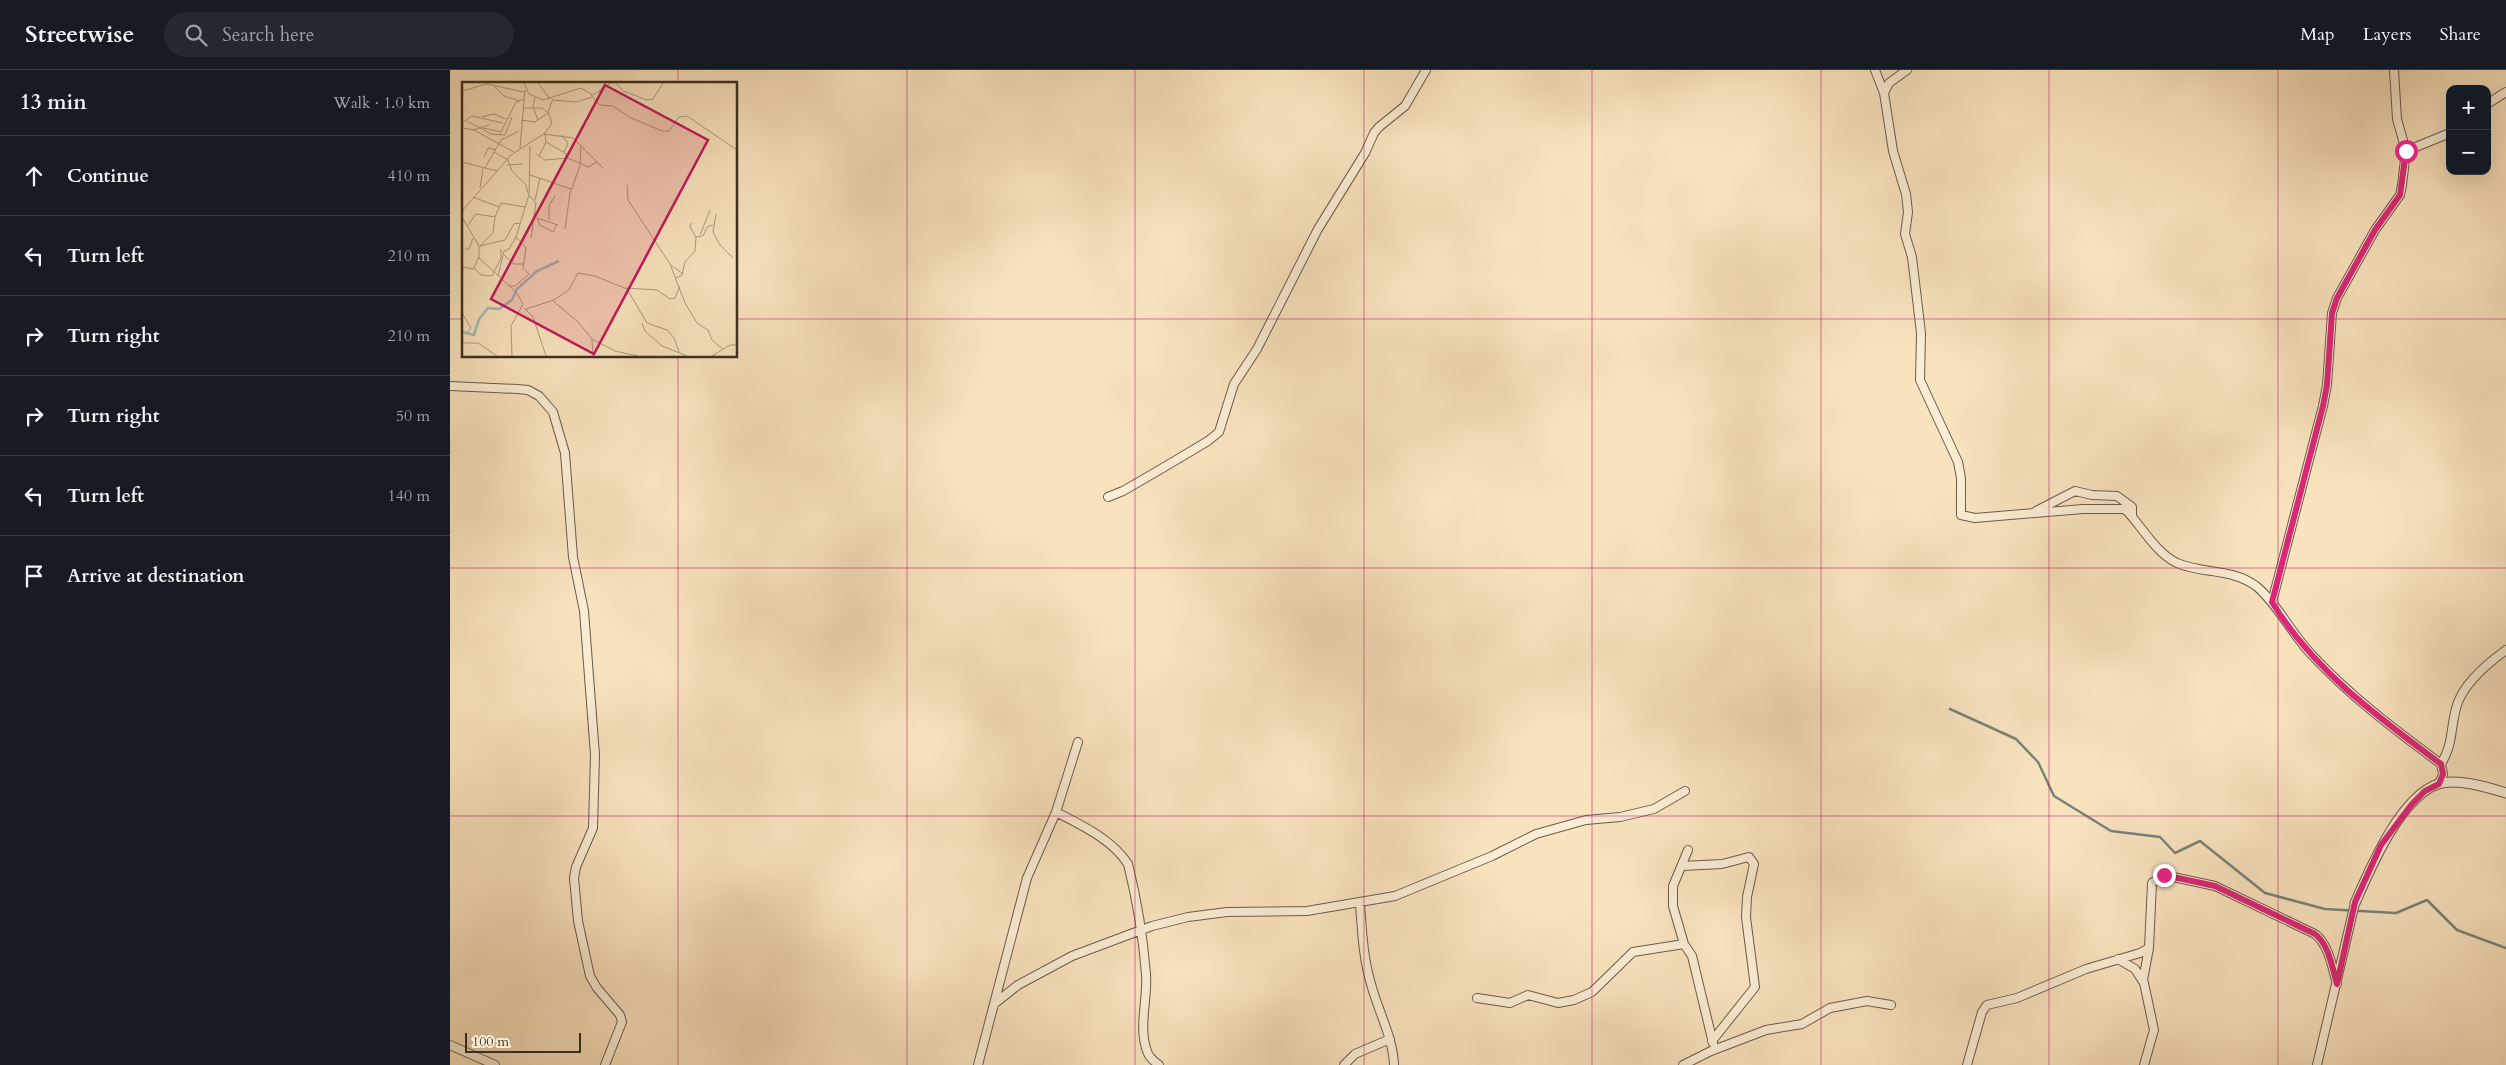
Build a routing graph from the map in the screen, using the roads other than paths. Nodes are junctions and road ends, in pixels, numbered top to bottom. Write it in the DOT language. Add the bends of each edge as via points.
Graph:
graph roads {
  1 [pos="1426,70"];
  2 [pos="1875,70"];
  3 [pos="1906,70"];
  4 [pos="2394,70"];
  5 [pos="2506,92"];
  6 [pos="1884,93"];
  7 [pos="2491,101"];
  8 [pos="2446,135"];
  9 [pos="2406,151"];
  10 [pos="450,386"];
  11 [pos="1108,497"];
  12 [pos="2033,513"];
  13 [pos="2132,516"];
  14 [pos="2272,602"];
  15 [pos="2506,650"];
  16 [pos="1078,742"];
  17 [pos="2441,764"];
  18 [pos="2439,784"];
  19 [pos="1685,791"];
  20 [pos="2506,793"];
  21 [pos="1056,812"];
  22 [pos="1688,850"];
  23 [pos="1682,866"];
  24 [pos="2355,902"];
  25 [pos="1360,904"];
  26 [pos="1140,930"];
  27 [pos="1684,944"];
  28 [pos="2149,948"];
  29 [pos="2118,959"];
  30 [pos="2143,980"];
  31 [pos="2337,984"];
  32 [pos="1477,998"];
  33 [pos="994,1004"];
  34 [pos="1891,1005"];
  35 [pos="1390,1039"];
  36 [pos="1712,1041"];
  37 [pos="450,1045"];
  38 [pos="1715,1050"];
  39 [pos="1149,1056"];
  40 [pos="495,1065"];
  41 [pos="605,1065"];
  42 [pos="978,1065"];
  43 [pos="1146,1065"];
  44 [pos="1160,1065"];
  45 [pos="1344,1065"];
  46 [pos="1394,1065"];
  47 [pos="1684,1065"];
  48 [pos="1967,1065"];
  49 [pos="2144,1065"];
  50 [pos="2317,1065"];
  1 -- 11 [label="street" via="1405,106 1374,133 1365,154 1318,229 1257,349 1234,384 1219,432 1161,469"];
  2 -- 6 [label="street"];
  3 -- 6 [label="street" via="1889,82"];
  4 -- 9 [label="street" via="2397,119"];
  5 -- 7 [label="street"];
  6 -- 12 [label="street" via="1893,151 1906,194 1905,234 1912,257 1921,333 1920,380 1958,462 1960,513 1963,517 1975,518"];
  8 -- 9 [label="street"];
  9 -- 14 [label="street" via="2400,195 2375,230 2332,313 2323,406"];
  10 -- 41 [label="street" via="528,390 539,396 553,412 565,453 573,557 584,612 595,755 593,828 574,878 578,921 590,976 622,1022"];
  12 -- 13 [label="street" via="2123,509"];
  12 -- 13 [label="street" via="2075,491 2116,496 2132,507"];
  13 -- 14 [label="street" via="2173,561 2239,577 2256,586"];
  14 -- 17 [label="street" via="2293,634 2346,689 2366,708"];
  15 -- 17 [label="street" via="2471,681 2465,691 2458,705 2448,752"];
  16 -- 21 [label="street"];
  17 -- 18 [label="street" via="2443,774"];
  18 -- 20 [label="street" via="2476,784"];
  18 -- 24 [label="street" via="2425,791 2412,804 2381,845"];
  19 -- 25 [label="street" via="1654,809 1586,820 1536,834 1416,889"];
  21 -- 26 [label="street" via="1095,833 1123,856 1132,880"];
  21 -- 33 [label="street" via="1027,878"];
  22 -- 23 [label="street"];
  23 -- 27 [label="street" via="1673,886 1673,906"];
  23 -- 36 [label="street" via="1722,864 1749,857 1754,864 1746,917 1755,988"];
  24 -- 31 [label="street"];
  25 -- 26 [label="street" via="1301,912 1226,912 1188,917"];
  25 -- 35 [label="street" via="1370,982"];
  26 -- 33 [label="street" via="1072,956 1018,985"];
  26 -- 39 [label="street" via="1146,976 1144,1031"];
  27 -- 32 [label="street" via="1633,952 1592,992 1574,1000 1558,1003 1528,996 1510,1003"];
  27 -- 36 [label="street" via="1692,956"];
  28 -- 29 [label="street"];
  28 -- 30 [label="street"];
  28 -- 31 [label="street" via="2152,883 2164,875 2180,876 2215,886 2321,938"];
  29 -- 30 [label="street" via="2135,969"];
  29 -- 48 [label="street" via="2017,998 1987,1005 1982,1012"];
  30 -- 49 [label="street" via="2154,1030"];
  31 -- 50 [label="street"];
  33 -- 42 [label="street"];
  34 -- 38 [label="street" via="1867,1000 1841,1005 1802,1024 1766,1030"];
  35 -- 45 [label="street" via="1355,1054"];
  35 -- 46 [label="street"];
  36 -- 38 [label="street"];
  37 -- 40 [label="street"];
  38 -- 47 [label="street"];
  39 -- 43 [label="street"];
  39 -- 44 [label="street"];
}
